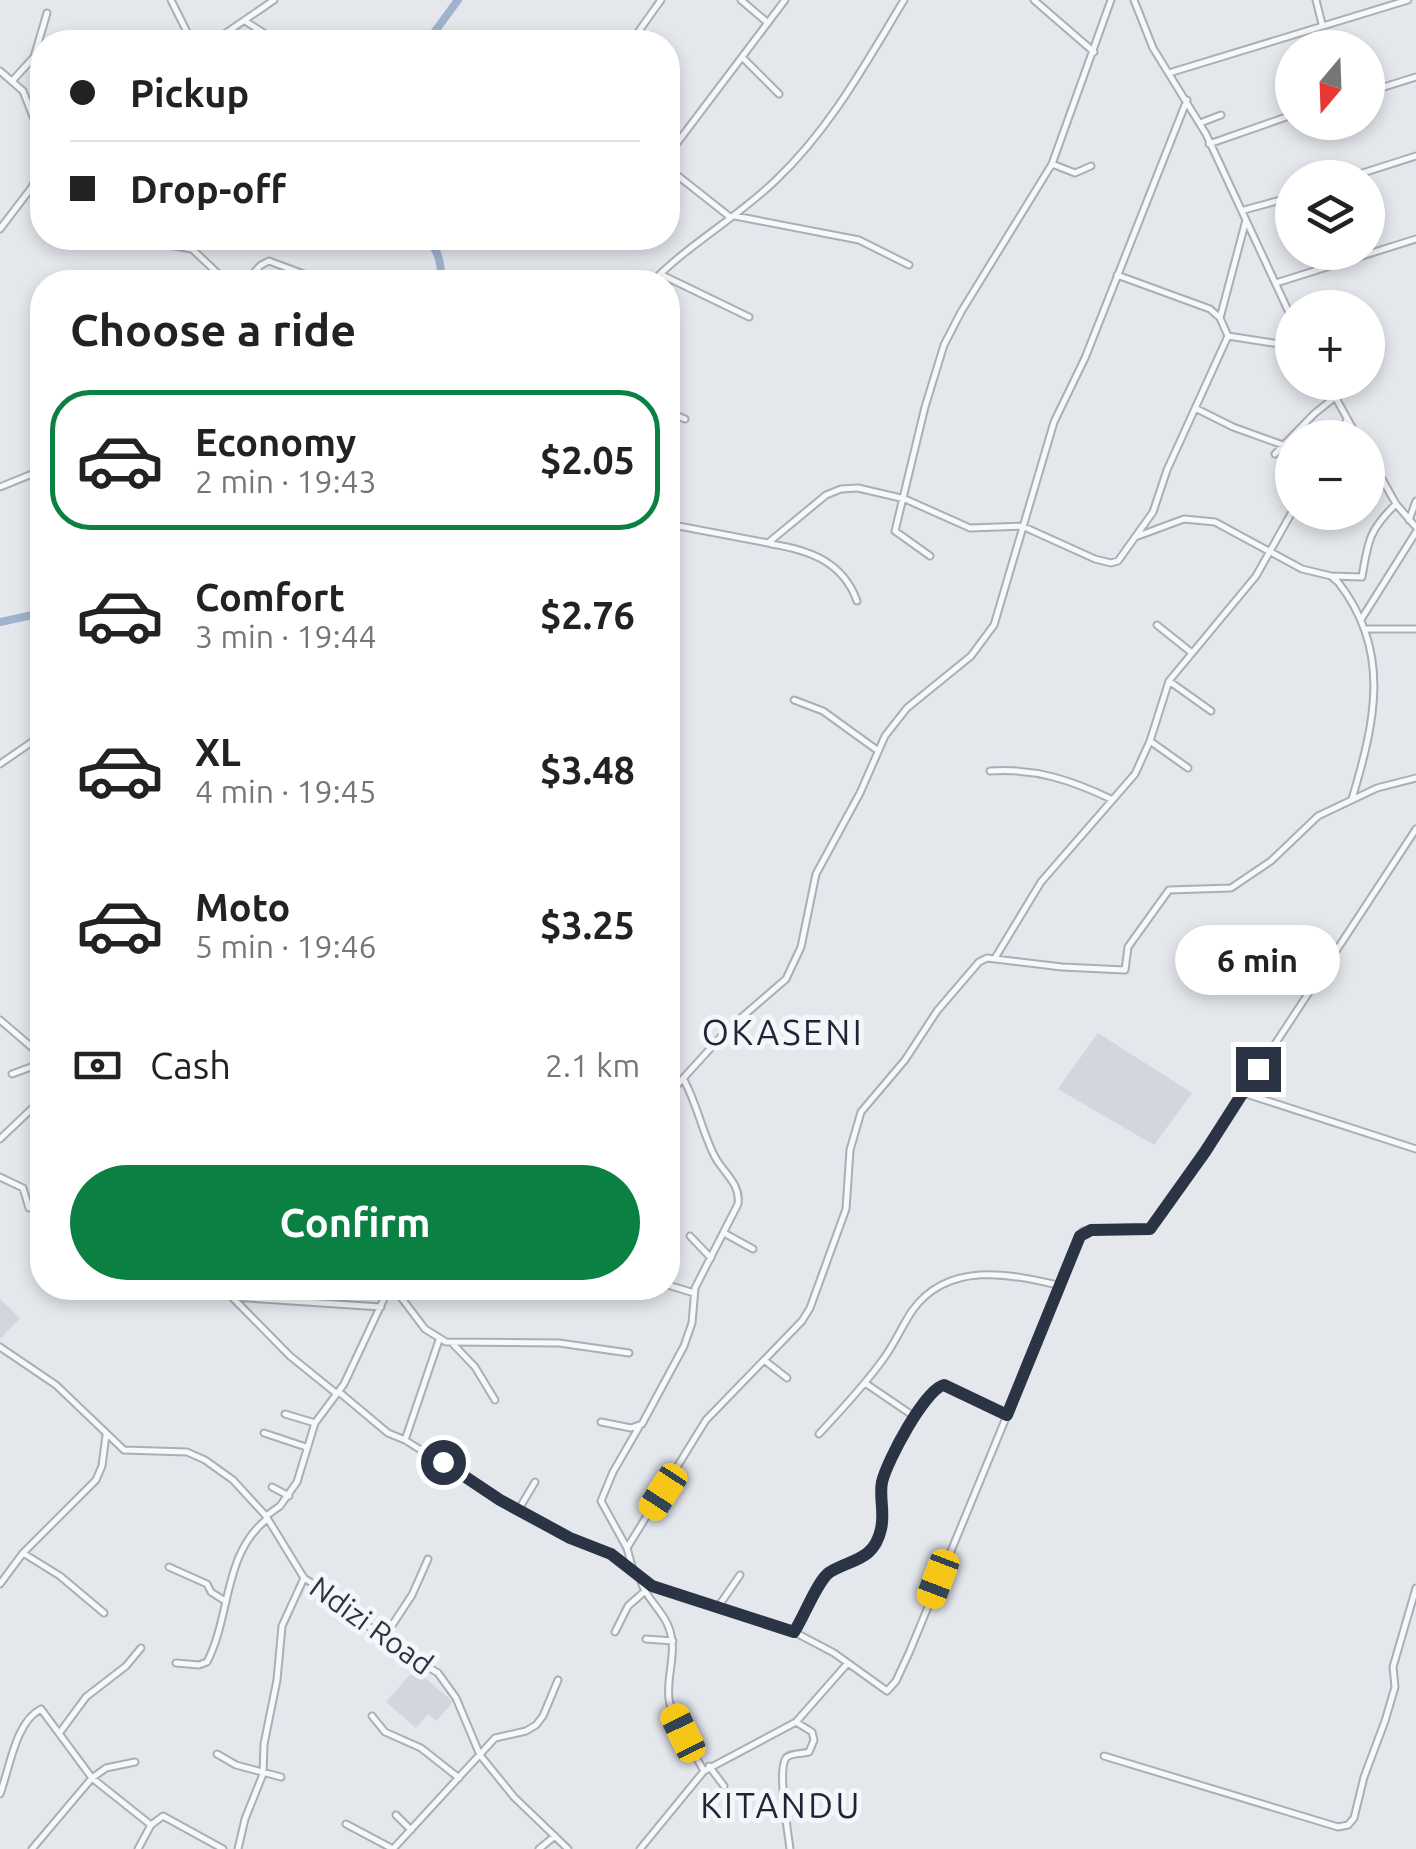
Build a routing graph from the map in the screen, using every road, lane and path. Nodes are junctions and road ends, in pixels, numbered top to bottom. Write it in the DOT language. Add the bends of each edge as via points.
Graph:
graph roads {
  1 [pos="171,0"];
  2 [pos="274,0"];
  3 [pos="662,0"];
  4 [pos="741,0"];
  5 [pos="785,0"];
  6 [pos="904,0"];
  7 [pos="1034,0"];
  8 [pos="1111,0"];
  9 [pos="1134,0"];
  10 [pos="1316,0"];
  11 [pos="1408,0"];
  12 [pos="47,13"];
  13 [pos="245,21"];
  14 [pos="768,23"];
  15 [pos="1322,24"];
  16 [pos="42,30"];
  17 [pos="184,30"];
  18 [pos="231,30"];
  19 [pos="259,30"];
  20 [pos="640,30"];
  21 [pos="1094,52"];
  22 [pos="742,58"];
  23 [pos="30,61"];
  24 [pos="0,71"];
  25 [pos="1169,73"];
  26 [pos="1416,76"];
  27 [pos="13,80"];
  28 [pos="1385,86"];
  29 [pos="779,94"];
  30 [pos="1187,100"];
  31 [pos="30,107"];
  32 [pos="1222,115"];
  33 [pos="1275,121"];
  34 [pos="1200,123"];
  35 [pos="680,138"];
  36 [pos="1210,144"];
  37 [pos="1416,156"];
  38 [pos="1052,164"];
  39 [pos="1091,166"];
  40 [pos="1385,166"];
  41 [pos="680,177"];
  42 [pos="30,190"];
  43 [pos="1275,203"];
  44 [pos="1245,214"];
  45 [pos="731,216"];
  46 [pos="0,229"];
  47 [pos="1416,239"];
  48 [pos="193,250"];
  49 [pos="909,265"];
  50 [pos="214,270"];
  51 [pos="257,270"];
  52 [pos="290,270"];
  53 [pos="665,270"];
  54 [pos="1117,276"];
  55 [pos="1276,283"];
  56 [pos="680,284"];
  57 [pos="1279,290"];
  58 [pos="749,317"];
  59 [pos="1220,318"];
  60 [pos="1228,336"];
  61 [pos="1275,343"];
  62 [pos="1332,400"];
  63 [pos="1337,400"];
  64 [pos="1194,408"];
  65 [pos="680,417"];
  66 [pos="685,419"];
  67 [pos="1308,420"];
  68 [pos="1347,420"];
  69 [pos="1275,443"];
  70 [pos="30,475"];
  71 [pos="1385,484"];
  72 [pos="0,487"];
  73 [pos="905,498"];
  74 [pos="1416,502"];
  75 [pos="1396,504"];
  76 [pos="1409,520"];
  77 [pos="680,526"];
  78 [pos="1022,526"];
  79 [pos="1416,529"];
  80 [pos="1282,530"];
  81 [pos="1138,536"];
  82 [pos="768,543"];
  83 [pos="1270,550"];
  84 [pos="930,556"];
  85 [pos="1331,576"];
  86 [pos="857,601"];
  87 [pos="1362,620"];
  88 [pos="1157,625"];
  89 [pos="1416,629"];
  90 [pos="1367,630"];
  91 [pos="1192,653"];
  92 [pos="1169,681"];
  93 [pos="794,700"];
  94 [pos="1211,710"];
  95 [pos="1150,742"];
  96 [pos="30,743"];
  97 [pos="877,750"];
  98 [pos="0,764"];
  99 [pos="1188,768"];
  100 [pos="990,771"];
  101 [pos="1416,778"];
  102 [pos="1111,799"];
  103 [pos="1352,799"];
  104 [pos="1416,829"];
  105 [pos="994,958"];
  106 [pos="1246,982"];
  107 [pos="1312,987"];
  108 [pos="0,1020"];
  109 [pos="30,1049"];
  110 [pos="30,1066"];
  111 [pos="12,1074"];
  112 [pos="684,1080"];
  113 [pos="680,1084"];
  114 [pos="1243,1094"];
  115 [pos="30,1111"];
  116 [pos="0,1140"];
  117 [pos="1416,1149"];
  118 [pos="0,1177"];
  119 [pos="30,1208"];
  120 [pos="724,1232"];
  121 [pos="690,1236"];
  122 [pos="753,1249"];
  123 [pos="711,1258"];
  124 [pos="1061,1286"];
  125 [pos="680,1289"];
  126 [pos="694,1293"];
  127 [pos="233,1300"];
  128 [pos="275,1300"];
  129 [pos="385,1300"];
  130 [pos="402,1300"];
  131 [pos="381,1307"];
  132 [pos="439,1340"];
  133 [pos="453,1344"];
  134 [pos="0,1347"];
  135 [pos="629,1352"];
  136 [pos="764,1360"];
  137 [pos="787,1378"];
  138 [pos="865,1383"];
  139 [pos="338,1393"];
  140 [pos="495,1400"];
  141 [pos="285,1414"];
  142 [pos="1007,1415"];
  143 [pos="915,1416"];
  144 [pos="601,1422"];
  145 [pos="314,1423"];
  146 [pos="640,1426"];
  147 [pos="264,1434"];
  148 [pos="820,1434"];
  149 [pos="106,1436"];
  150 [pos="405,1440"];
  151 [pos="306,1448"];
  152 [pos="535,1482"];
  153 [pos="272,1487"];
  154 [pos="289,1496"];
  155 [pos="519,1509"];
  156 [pos="266,1518"];
  157 [pos="626,1548"];
  158 [pos="23,1553"];
  159 [pos="428,1559"];
  160 [pos="169,1567"];
  161 [pos="633,1571"];
  162 [pos="740,1574"];
  163 [pos="304,1578"];
  164 [pos="640,1578"];
  165 [pos="0,1584"];
  166 [pos="1416,1588"];
  167 [pos="644,1592"];
  168 [pos="225,1601"];
  169 [pos="718,1607"];
  170 [pos="104,1613"];
  171 [pos="615,1632"];
  172 [pos="794,1632"];
  173 [pos="383,1639"];
  174 [pos="646,1639"];
  175 [pos="672,1641"];
  176 [pos="141,1648"];
  177 [pos="176,1663"];
  178 [pos="847,1664"];
  179 [pos="558,1680"];
  180 [pos="372,1716"];
  181 [pos="796,1722"];
  182 [pos="61,1731"];
  183 [pos="217,1754"];
  184 [pos="480,1755"];
  185 [pos="1104,1756"];
  186 [pos="135,1762"];
  187 [pos="707,1769"];
  188 [pos="264,1770"];
  189 [pos="281,1777"];
  190 [pos="92,1778"];
  191 [pos="460,1778"];
  192 [pos="724,1786"];
  193 [pos="0,1794"];
  194 [pos="396,1815"];
  195 [pos="346,1824"];
  196 [pos="151,1826"];
  197 [pos="411,1830"];
  198 [pos="555,1836"];
  199 [pos="32,1849"];
  200 [pos="138,1849"];
  201 [pos="223,1849"];
  202 [pos="238,1849"];
  203 [pos="393,1849"];
  204 [pos="538,1849"];
  205 [pos="568,1849"];
  206 [pos="640,1849"];
  207 [pos="790,1849"];
  1 -- 17 [label="street"];
  2 -- 13 [label="street"];
  3 -- 20 [label="street"];
  4 -- 14 [label="street"];
  5 -- 14 [label="street"];
  6 -- 45 [label="street" via="814,141"];
  7 -- 21 [label="street"];
  8 -- 21 [label="street"];
  9 -- 25 [label="street"];
  10 -- 15 [label="street"];
  11 -- 15 [label="street"];
  12 -- 16 [label="street"];
  13 -- 18 [label="street"];
  13 -- 19 [label="street"];
  14 -- 22 [label="street"];
  15 -- 25 [label="street"];
  21 -- 38 [label="street"];
  22 -- 29 [label="street"];
  22 -- 35 [label="street"];
  23 -- 27 [label="street"];
  24 -- 27 [label="street"];
  25 -- 30 [label="street"];
  26 -- 28 [label="street"];
  27 -- 31 [label="street"];
  30 -- 34 [label="street"];
  30 -- 54 [label="street"];
  32 -- 34 [label="street"];
  33 -- 36 [label="street"];
  34 -- 36 [label="street"];
  36 -- 44 [label="street"];
  37 -- 40 [label="street"];
  38 -- 39 [label="street" via="1074,172"];
  38 -- 73 [label="street" via="951,330"];
  41 -- 45 [label="street"];
  42 -- 46 [label="street"];
  43 -- 44 [label="street"];
  44 -- 55 [label="street"];
  44 -- 59 [label="street"];
  45 -- 49 [label="street" via="859,240"];
  45 -- 53 [label="street"];
  47 -- 55 [label="street"];
  48 -- 50 [label="street"];
  51 -- 52 [label="street" via="266,262"];
  54 -- 59 [label="street" via="1197,302"];
  54 -- 78 [label="street" via="1054,422"];
  55 -- 57 [label="street"];
  56 -- 58 [label="street"];
  59 -- 60 [label="street"];
  60 -- 61 [label="street"];
  60 -- 64 [label="street"];
  62 -- 67 [label="street"];
  63 -- 68 [label="street"];
  64 -- 69 [label="street"];
  64 -- 81 [label="street"];
  65 -- 66 [label="street"];
  70 -- 72 [label="street"];
  71 -- 75 [label="street"];
  73 -- 78 [label="street" via="970,528"];
  73 -- 82 [label="street" via="841,488"];
  73 -- 84 [label="street" via="895,531"];
  74 -- 76 [label="street"];
  75 -- 76 [label="street"];
  75 -- 85 [label="street" via="1368,538 1362,577"];
  76 -- 79 [label="street"];
  77 -- 82 [label="street"];
  78 -- 81 [label="street" via="1111,563"];
  78 -- 97 [label="street" via="994,625 962,666 907,708"];
  79 -- 87 [label="street"];
  80 -- 83 [label="street"];
  81 -- 83 [label="street" via="1200,518"];
  82 -- 86 [label="street" via="824,560 846,577"];
  83 -- 85 [label="street"];
  83 -- 91 [label="street"];
  85 -- 87 [label="street"];
  87 -- 90 [label="street"];
  88 -- 91 [label="street"];
  89 -- 90 [label="street"];
  90 -- 103 [label="street" via="1374,704"];
  91 -- 92 [label="street"];
  92 -- 94 [label="street"];
  92 -- 95 [label="street"];
  93 -- 97 [label="street" via="813,705"];
  95 -- 99 [label="street"];
  95 -- 102 [label="street" via="1130,781"];
  96 -- 98 [label="street"];
  97 -- 112 [label="street" via="816,874 801,948 786,979 728,1029"];
  100 -- 102 [label="street" via="1048,774"];
  101 -- 103 [label="street"];
  102 -- 105 [label="street" via="1041,882"];
  103 -- 105 [label="street" via="1318,816 1271,861 1230,888 1168,890 1128,947 1125,970"];
  104 -- 107 [label="street"];
  105 -- 136 [label="street" via="979,962 956,988 861,1112 850,1150 846,1210 817,1295"];
  106 -- 107 [label="street" via="1268,962"];
  107 -- 114 [label="street"];
  108 -- 109 [label="street"];
  110 -- 111 [label="street"];
  112 -- 113 [label="street"];
  112 -- 120 [label="street" via="714,1156 738,1190"];
  114 -- 117 [label="street"];
  114 -- 124 [label="street" via="1156,1223 1141,1230 1083,1231"];
  115 -- 116 [label="street"];
  118 -- 119 [label="street" via="23,1188"];
  120 -- 122 [label="street"];
  120 -- 123 [label="street"];
  121 -- 123 [label="street"];
  123 -- 126 [label="street"];
  124 -- 138 [label="street" via="976,1273 956,1277 915,1307"];
  124 -- 142 [label="street"];
  125 -- 126 [label="street"];
  126 -- 146 [label="street" via="684,1346"];
  127 -- 139 [label="street"];
  128 -- 131 [label="street"];
  129 -- 131 [label="street"];
  130 -- 132 [label="street"];
  131 -- 139 [label="street"];
  132 -- 133 [label="street"];
  132 -- 150 [label="street"];
  133 -- 135 [label="street" via="560,1343"];
  133 -- 140 [label="street"];
  134 -- 149 [label="street, Ndizi Road" via="65,1393"];
  136 -- 137 [label="street"];
  136 -- 157 [label="street" via="706,1420"];
  138 -- 143 [label="street"];
  138 -- 148 [label="street"];
  139 -- 145 [label="street"];
  139 -- 150 [label="street"];
  141 -- 145 [label="street"];
  142 -- 143 [label="street" via="938,1385"];
  142 -- 178 [label="street" via="896,1681 882,1691"];
  143 -- 172 [label="street" via="882,1480 878,1537 857,1562 827,1574"];
  144 -- 146 [label="street"];
  145 -- 151 [label="street"];
  146 -- 157 [label="street" via="602,1501"];
  147 -- 151 [label="street"];
  149 -- 156 [label="street, Ndizi Road" via="124,1450 170,1450 205,1460"];
  149 -- 158 [label="street" via="96,1480"];
  150 -- 155 [label="street"];
  151 -- 154 [label="street"];
  152 -- 155 [label="street"];
  153 -- 154 [label="street"];
  154 -- 156 [label="street"];
  155 -- 161 [label="street"];
  156 -- 163 [label="street, Ndizi Road"];
  156 -- 168 [label="street" via="233,1571"];
  157 -- 161 [label="street"];
  158 -- 165 [label="street"];
  158 -- 170 [label="street"];
  159 -- 173 [label="street"];
  160 -- 168 [label="street" via="207,1584"];
  161 -- 164 [label="street"];
  162 -- 169 [label="street"];
  163 -- 173 [label="street, Ndizi Road"];
  163 -- 188 [label="street" via="282,1626"];
  164 -- 167 [label="street"];
  164 -- 169 [label="street"];
  166 -- 185 [label="street" via="1386,1720 1348,1825"];
  167 -- 171 [label="street"];
  167 -- 175 [label="street" via="659,1608"];
  168 -- 177 [label="street" via="207,1662"];
  169 -- 172 [label="street"];
  172 -- 178 [label="street"];
  173 -- 184 [label="street, Ndizi Road" via="444,1680"];
  174 -- 175 [label="street"];
  175 -- 187 [label="street" via="670,1702"];
  176 -- 182 [label="street" via="86,1697"];
  178 -- 181 [label="street"];
  179 -- 184 [label="street" via="536,1725 499,1734"];
  180 -- 191 [label="street" via="386,1732"];
  181 -- 187 [label="street"];
  181 -- 207 [label="street" via="814,1740 809,1752 786,1759"];
  182 -- 190 [label="street"];
  182 -- 193 [label="street" via="44,1710 35,1711"];
  183 -- 188 [label="street"];
  184 -- 191 [label="street"];
  184 -- 198 [label="street, Ndizi Road"];
  186 -- 190 [label="street"];
  187 -- 192 [label="street"];
  187 -- 206 [label="street"];
  188 -- 189 [label="street"];
  188 -- 202 [label="street"];
  190 -- 196 [label="street"];
  190 -- 199 [label="street"];
  191 -- 197 [label="street"];
  194 -- 197 [label="street"];
  195 -- 203 [label="street"];
  196 -- 200 [label="street"];
  196 -- 201 [label="street" via="163,1816"];
  197 -- 203 [label="street"];
  198 -- 204 [label="street"];
  198 -- 205 [label="street, Ndizi Road"];
}
